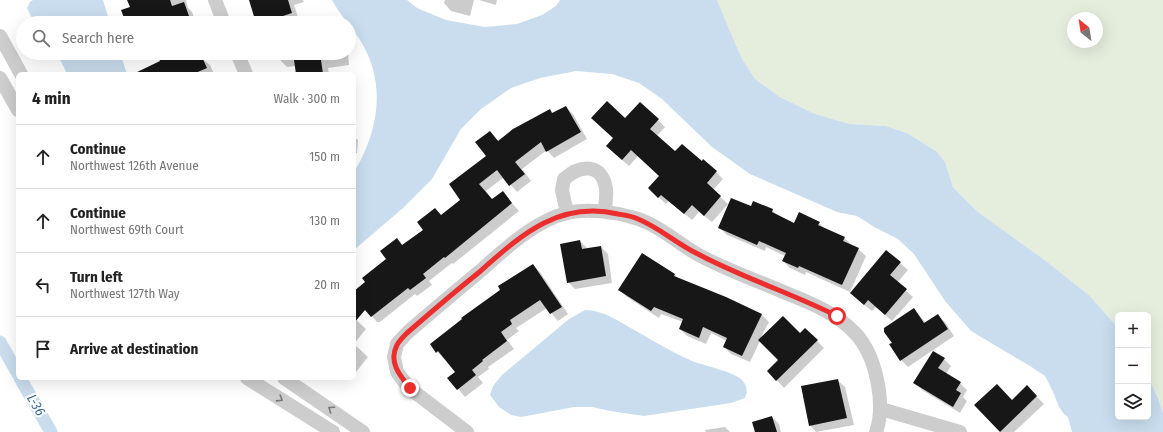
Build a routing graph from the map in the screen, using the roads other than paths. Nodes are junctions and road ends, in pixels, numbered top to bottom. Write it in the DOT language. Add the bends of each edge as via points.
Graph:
graph roads {
  1 [pos="215,0"];
  2 [pos="221,16"];
  3 [pos="0,36"];
  4 [pos="239,60"];
  5 [pos="20,72"];
  6 [pos="245,72"];
  7 [pos="0,78"];
  8 [pos="16,106"];
  9 [pos="605,211"];
  10 [pos="567,213"];
  11 [pos="251,380"];
  12 [pos="287,380"];
  13 [pos="881,409"];
  14 [pos="876,431"];
  15 [pos="333,432"];
  16 [pos="363,432"];
  17 [pos="467,432"];
  18 [pos="960,432"];
  1 -- 2 [label="street"];
  3 -- 5 [label="street"];
  4 -- 6 [label="street"];
  7 -- 8 [label="street"];
  9 -- 10 [label="street"];
  9 -- 10 [label="street" via="606,190 603,178 595,170 582,168 564,179 562,190"];
  9 -- 13 [label="street" via="637,218 697,254 837,316 857,335 871,358"];
  10 -- 17 [label="street" via="530,230 511,244 397,344 394,357 397,372 410,388"];
  11 -- 15 [label="street, one-way"];
  16 -- 12 [label="street, one-way"];
  13 -- 14 [label="street"];
  13 -- 18 [label="street"];
}
